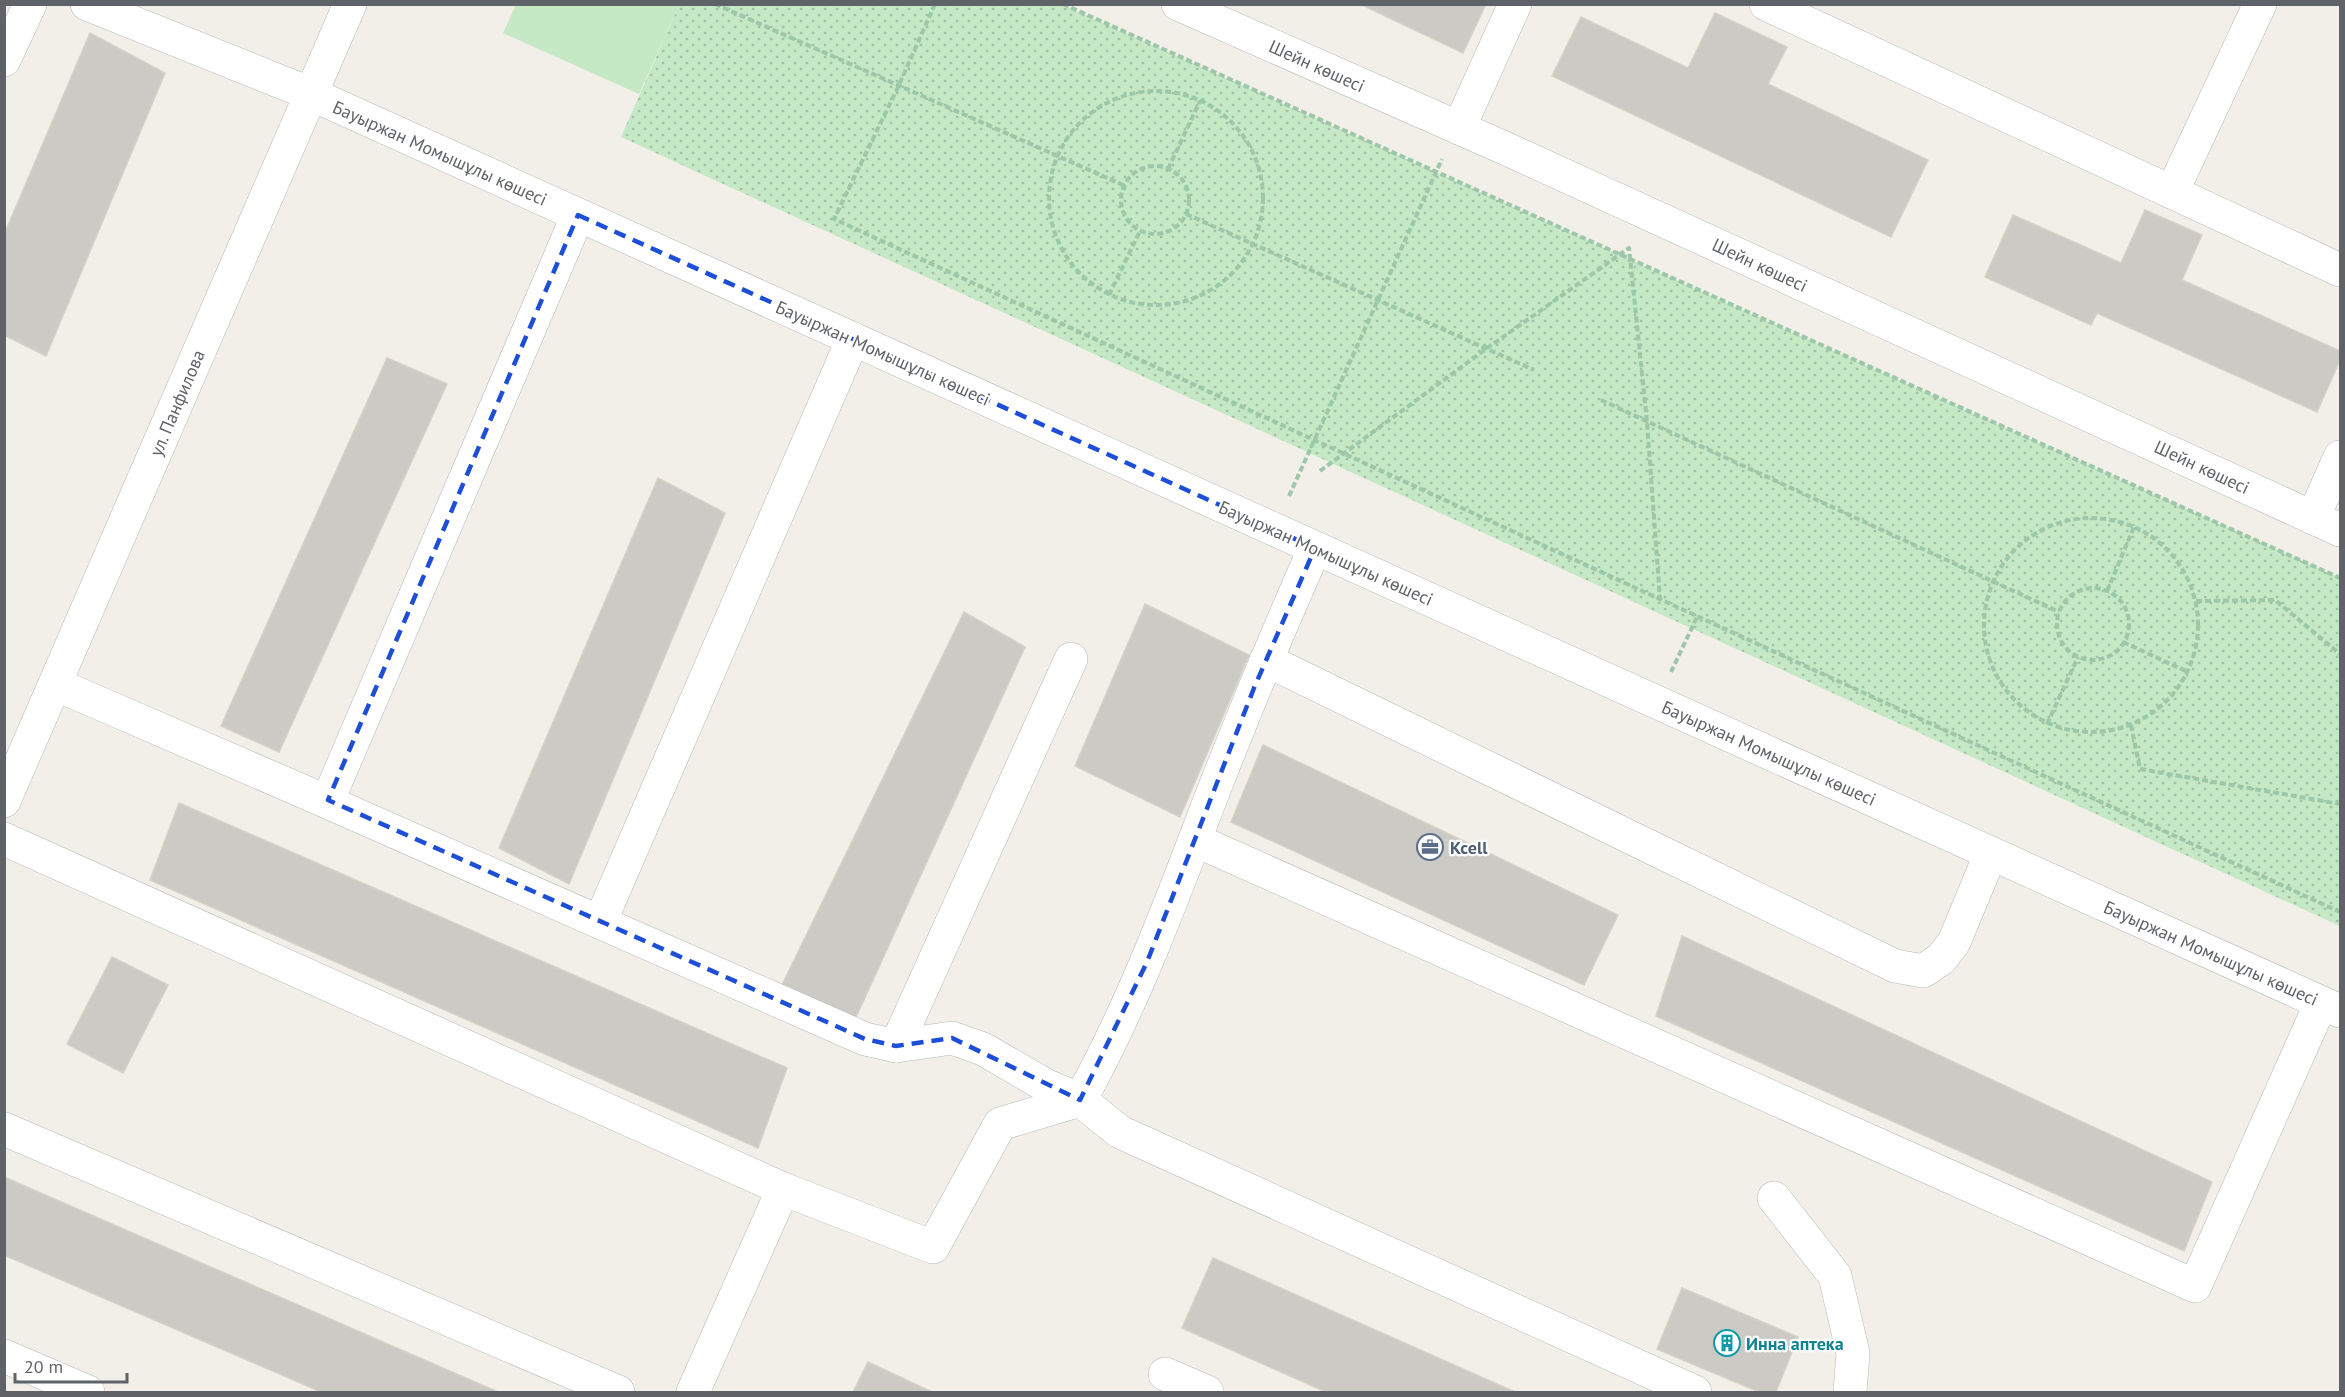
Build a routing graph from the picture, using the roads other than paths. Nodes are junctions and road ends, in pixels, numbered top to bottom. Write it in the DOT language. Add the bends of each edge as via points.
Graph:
graph roads {
  1 [pos="30,4"];
  2 [pos="87,4"];
  3 [pos="350,4"];
  4 [pos="1178,4"];
  5 [pos="1515,4"];
  6 [pos="1766,4"];
  7 [pos="2260,4"];
  8 [pos="4,60"];
  9 [pos="310,94"];
  10 [pos="1459,128"];
  11 [pos="2172,192"];
  12 [pos="578,215"];
  13 [pos="2340,270"];
  14 [pos="853,339"];
  15 [pos="2340,457"];
  16 [pos="2327,524"];
  17 [pos="1315,548"];
  18 [pos="1071,659"];
  19 [pos="1266,660"];
  20 [pos="55,684"];
  21 [pos="4,801"];
  22 [pos="328,801"];
  23 [pos="4,839"];
  24 [pos="1195,840"];
  25 [pos="1991,854"];
  26 [pos="600,922"];
  27 [pos="2331,1007"];
  28 [pos="896,1046"];
  29 [pos="1080,1100"];
  30 [pos="4,1129"];
  31 [pos="783,1189"];
  32 [pos="1774,1198"];
  33 [pos="4,1356"];
  34 [pos="1165,1374"];
  35 [pos="88,1392"];
  36 [pos="618,1392"];
  37 [pos="693,1392"];
  38 [pos="1207,1392"];
  39 [pos="1695,1392"];
  40 [pos="1850,1392"];
  1 -- 8 [label="street"];
  2 -- 9 [label="street, Бауыржан Момышұлы көшесі"];
  3 -- 9 [label="street, ул. Панфилова"];
  4 -- 10 [label="street, Шейн көшесі"];
  5 -- 10 [label="street"];
  6 -- 11 [label="street"];
  7 -- 11 [label="street"];
  9 -- 12 [label="street, Бауыржан Момышұлы көшесі"];
  9 -- 20 [label="street, ул. Панфилова"];
  10 -- 16 [label="street, Шейн көшесі"];
  11 -- 13 [label="street"];
  12 -- 14 [label="street, Бауыржан Момышұлы көшесі"];
  12 -- 22 [label="street"];
  14 -- 17 [label="street, Бауыржан Момышұлы көшесі"];
  14 -- 26 [label="street"];
  15 -- 16 [label="street"];
  17 -- 19 [label="street"];
  17 -- 25 [label="street, Бауыржан Момышұлы көшесі"];
  18 -- 28 [label="street"];
  19 -- 24 [label="street"];
  19 -- 25 [label="street" via="1895,966 1923,971 1941,959 1954,942"];
  20 -- 21 [label="street, ул. Панфилова"];
  20 -- 22 [label="street"];
  22 -- 26 [label="street"];
  23 -- 31 [label="street"];
  24 -- 27 [label="street" via="2195,1286"];
  24 -- 29 [label="street" via="1147,962"];
  25 -- 27 [label="street, Бауыржан Момышұлы көшесі"];
  26 -- 28 [label="street" via="865,1039"];
  28 -- 29 [label="street" via="951,1038 983,1049"];
  29 -- 31 [label="street" via="1000,1124 933,1247"];
  29 -- 39 [label="street" via="1120,1132"];
  30 -- 36 [label="street"];
  31 -- 37 [label="street"];
  32 -- 40 [label="street" via="1835,1276 1853,1353"];
  33 -- 35 [label="street"];
  34 -- 38 [label="street"];
}
